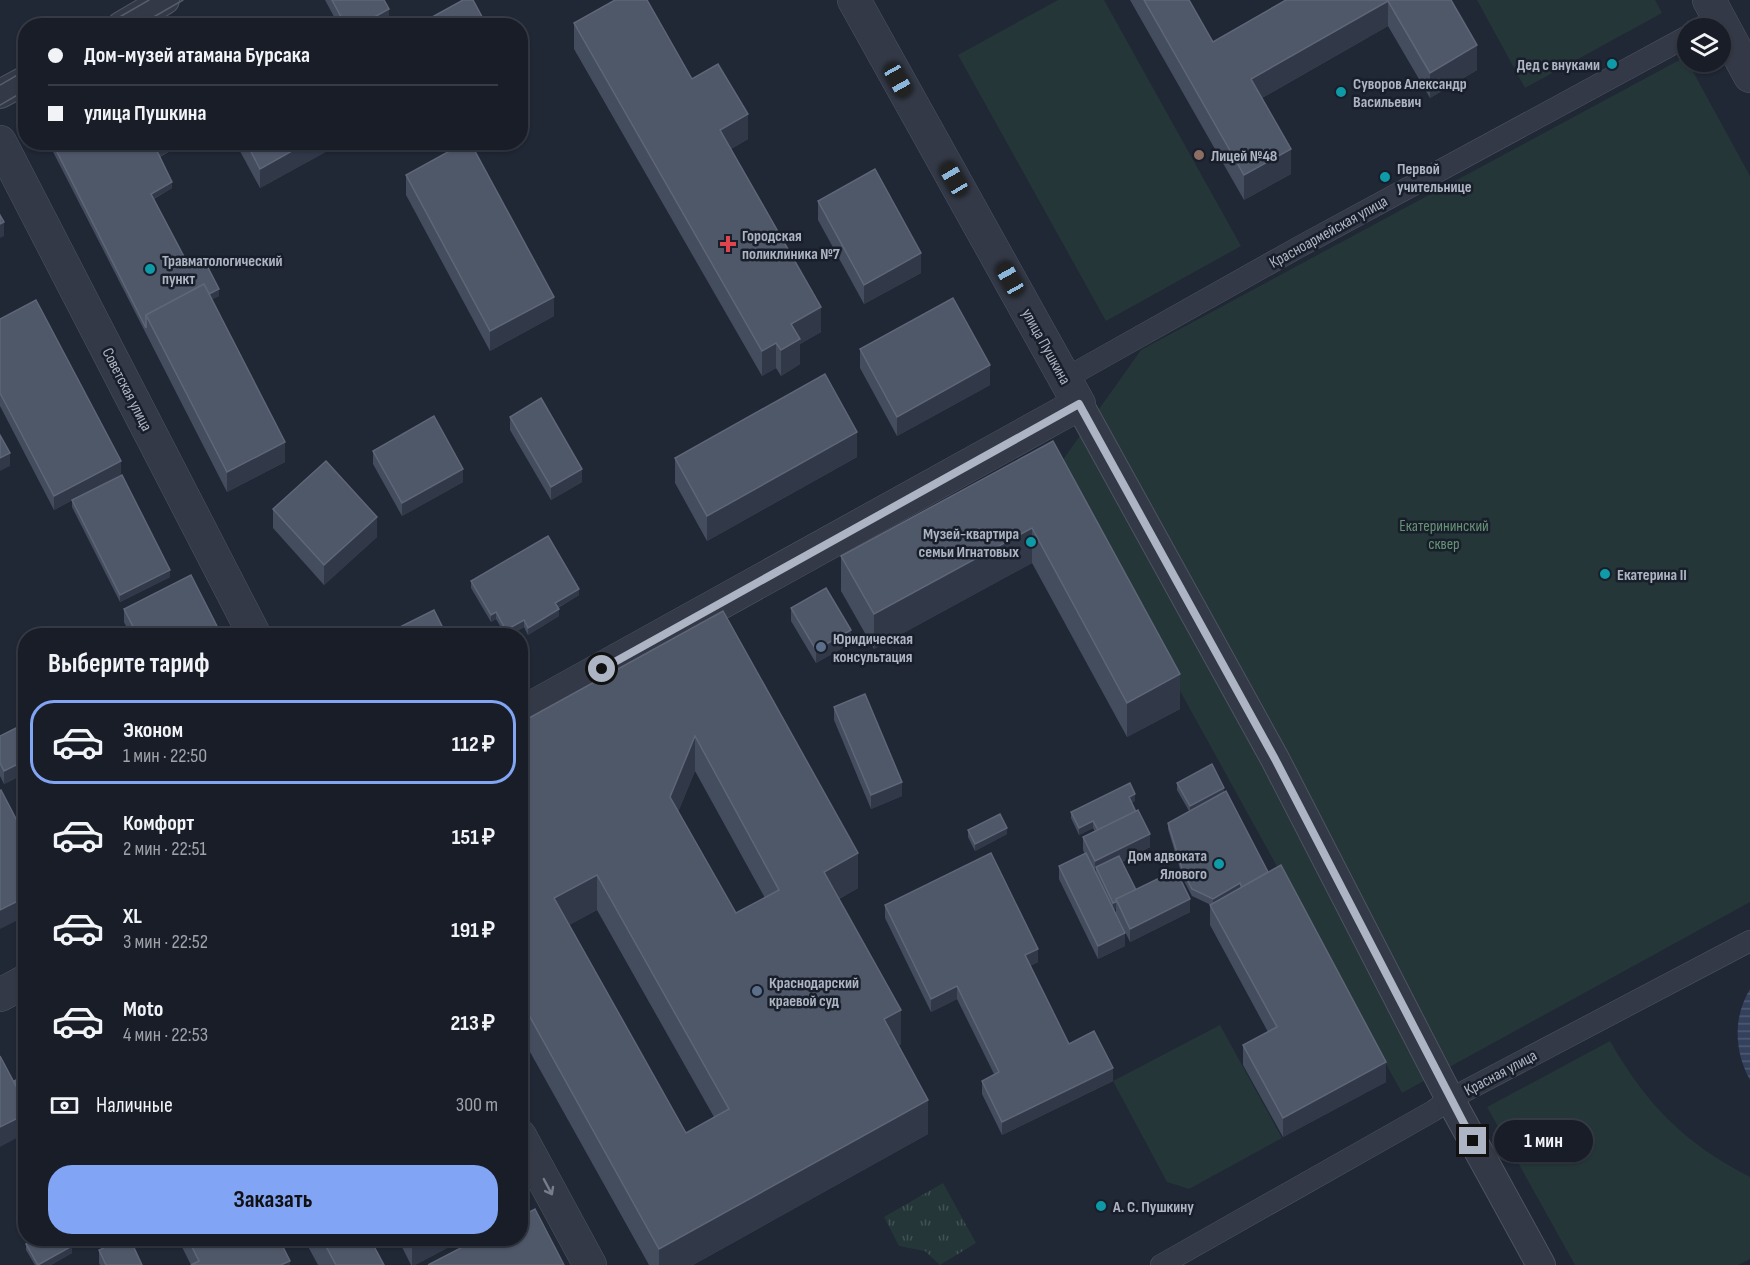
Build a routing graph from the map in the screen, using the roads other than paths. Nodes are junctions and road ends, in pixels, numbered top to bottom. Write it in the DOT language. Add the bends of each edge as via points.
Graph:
graph roads {
  1 [pos="165,0"];
  2 [pos="854,0"];
  3 [pos="1715,12"];
  4 [pos="135,18"];
  5 [pos="1750,37"];
  6 [pos="1677,42"];
  7 [pos="1750,76"];
  8 [pos="18,84"];
  9 [pos="0,94"];
  10 [pos="0,142"];
  11 [pos="1072,391"];
  12 [pos="251,628"];
  13 [pos="528,709"];
  14 [pos="1750,940"];
  15 [pos="18,985"];
  16 [pos="0,995"];
  17 [pos="1450,1099"];
  18 [pos="528,1151"];
  19 [pos="590,1265"];
  20 [pos="1161,1265"];
  21 [pos="1541,1265"];
  1 -- 4 [label="street"];
  2 -- 11 [label="street, улица Пушкина"];
  3 -- 5 [label="street"];
  3 -- 7 [label="street"];
  6 -- 11 [label="street, Красноармейская улица" via="1299,247"];
  8 -- 9 [label="street"];
  10 -- 12 [label="street, Советская улица"];
  11 -- 13 [label="street, Красноармейская улица"];
  11 -- 17 [label="street, улица Пушкина" via="1275,759"];
  14 -- 17 [label="street, Красная улица"];
  15 -- 16 [label="street"];
  17 -- 20 [label="street, Красная улица"];
  17 -- 21 [label="street, улица Пушкина"];
  18 -- 19 [label="street, one-way"];
}
